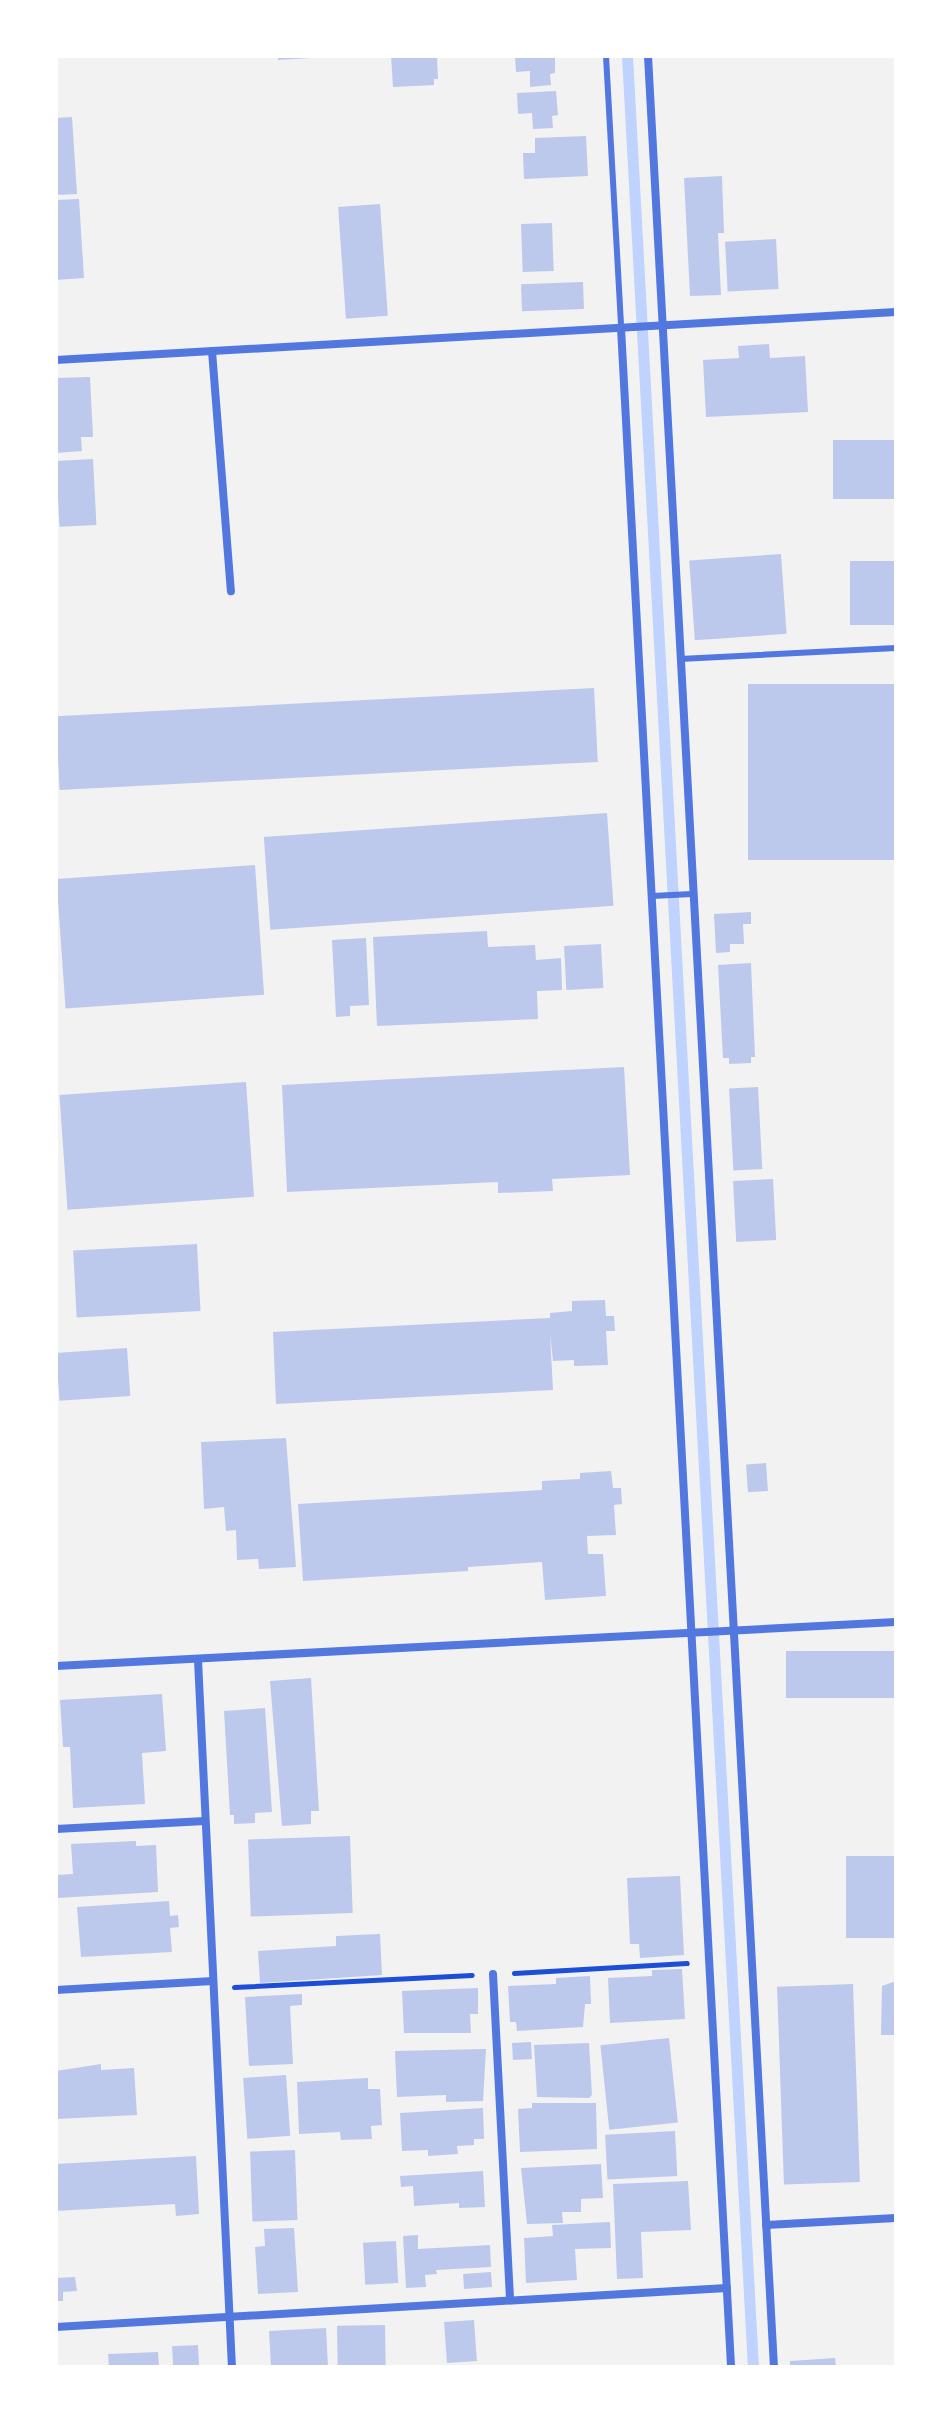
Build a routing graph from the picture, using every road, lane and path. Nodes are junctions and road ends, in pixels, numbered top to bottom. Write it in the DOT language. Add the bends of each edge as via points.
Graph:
graph roads {
  1 [pos="606,56"];
  2 [pos="648,56"];
  3 [pos="896,312"];
  4 [pos="662,325"];
  5 [pos="621,328"];
  6 [pos="212,351"];
  7 [pos="56,360"];
  8 [pos="231,591"];
  9 [pos="896,648"];
  10 [pos="680,659"];
  11 [pos="690,894"];
  12 [pos="654,896"];
  13 [pos="896,1622"];
  14 [pos="732,1630"];
  15 [pos="691,1633"];
  16 [pos="198,1660"];
  17 [pos="56,1666"];
  18 [pos="205,1821"];
  19 [pos="56,1829"];
  20 [pos="709,1962"];
  21 [pos="493,1974"];
  22 [pos="213,1984"];
  23 [pos="56,1990"];
  24 [pos="896,2218"];
  25 [pos="766,2225"];
  26 [pos="727,2288"];
  27 [pos="510,2299"];
  28 [pos="229,2316"];
  29 [pos="56,2327"];
  30 [pos="232,2367"];
  31 [pos="731,2367"];
  32 [pos="774,2367"];
  1 -- 5 [label="lane"];
  2 -- 4 [label="street"];
  3 -- 4 [label="street"];
  4 -- 5 [label="street"];
  4 -- 10 [label="street"];
  5 -- 6 [label="street"];
  5 -- 12 [label="street"];
  6 -- 7 [label="street"];
  6 -- 8 [label="street"];
  9 -- 10 [label="lane"];
  10 -- 11 [label="street"];
  11 -- 12 [label="lane"];
  11 -- 14 [label="street"];
  12 -- 15 [label="street"];
  13 -- 14 [label="street"];
  14 -- 15 [label="street"];
  14 -- 25 [label="street"];
  15 -- 16 [label="street"];
  15 -- 20 [label="street"];
  16 -- 17 [label="street"];
  16 -- 18 [label="street"];
  18 -- 19 [label="street"];
  18 -- 22 [label="street"];
  20 -- 21 [label="path"];
  20 -- 26 [label="street"];
  21 -- 22 [label="path"];
  21 -- 27 [label="street"];
  22 -- 23 [label="street"];
  22 -- 28 [label="street"];
  24 -- 25 [label="street"];
  25 -- 32 [label="street"];
  26 -- 27 [label="street"];
  26 -- 31 [label="street"];
  27 -- 28 [label="street"];
  28 -- 29 [label="street"];
  28 -- 30 [label="street"];
}
